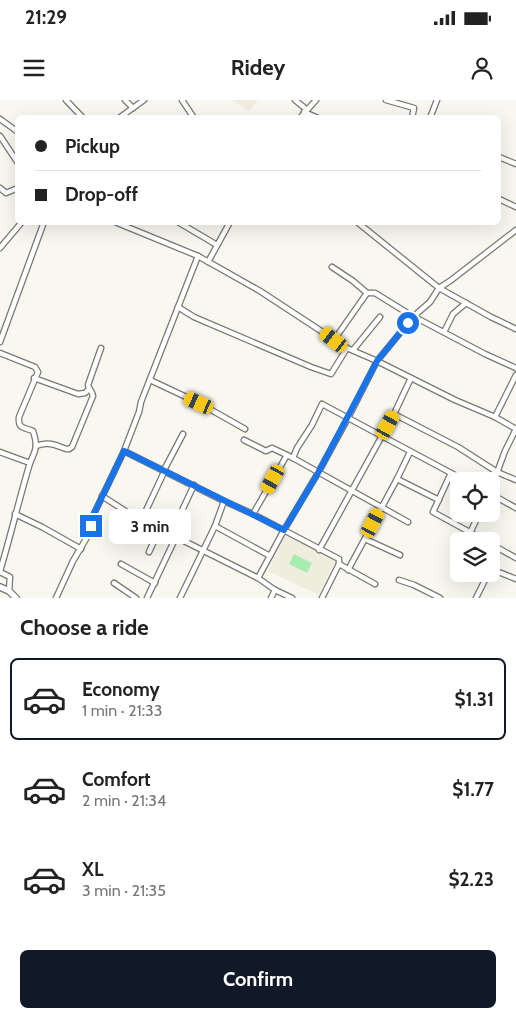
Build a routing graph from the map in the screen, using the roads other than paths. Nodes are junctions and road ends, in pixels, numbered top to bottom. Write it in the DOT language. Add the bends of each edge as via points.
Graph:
graph roads {
  1 [pos="66,100"];
  2 [pos="125,100"];
  3 [pos="144,100"];
  4 [pos="182,100"];
  5 [pos="296,100"];
  6 [pos="316,100"];
  7 [pos="386,100"];
  8 [pos="437,100"];
  9 [pos="405,102"];
  10 [pos="132,108"];
  11 [pos="305,111"];
  12 [pos="79,115"];
  13 [pos="123,115"];
  14 [pos="192,115"];
  15 [pos="302,115"];
  16 [pos="312,115"];
  17 [pos="413,115"];
  18 [pos="431,115"];
  19 [pos="0,119"];
  20 [pos="15,130"];
  21 [pos="0,136"];
  22 [pos="15,158"];
  23 [pos="501,158"];
  24 [pos="516,164"];
  25 [pos="0,188"];
  26 [pos="15,189"];
  27 [pos="501,200"];
  28 [pos="516,207"];
  29 [pos="19,225"];
  30 [pos="43,225"];
  31 [pos="122,225"];
  32 [pos="183,225"];
  33 [pos="228,225"];
  34 [pos="361,225"];
  35 [pos="516,230"];
  36 [pos="217,245"];
  37 [pos="0,248"];
  38 [pos="198,256"];
  39 [pos="208,262"];
  40 [pos="332,267"];
  41 [pos="439,288"];
  42 [pos="367,293"];
  43 [pos="466,303"];
  44 [pos="178,307"];
  45 [pos="414,316"];
  46 [pos="380,317"];
  47 [pos="516,329"];
  48 [pos="444,332"];
  49 [pos="334,340"];
  50 [pos="0,342"];
  51 [pos="101,348"];
  52 [pos="347,348"];
  53 [pos="353,350"];
  54 [pos="0,352"];
  55 [pos="377,361"];
  56 [pos="516,368"];
  57 [pos="516,375"];
  58 [pos="34,378"];
  59 [pos="411,378"];
  60 [pos="150,380"];
  61 [pos="89,389"];
  62 [pos="394,414"];
  63 [pos="495,417"];
  64 [pos="348,418"];
  65 [pos="245,429"];
  66 [pos="516,429"];
  67 [pos="183,434"];
  68 [pos="381,436"];
  69 [pos="244,440"];
  70 [pos="36,446"];
  71 [pos="124,451"];
  72 [pos="0,452"];
  73 [pos="410,452"];
  74 [pos="287,455"];
  75 [pos="293,458"];
  76 [pos="30,464"];
  77 [pos="164,470"];
  78 [pos="450,472"];
  79 [pos="497,472"];
  80 [pos="318,473"];
  81 [pos="500,473"];
  82 [pos="450,475"];
  83 [pos="397,479"];
  84 [pos="516,480"];
  85 [pos="194,485"];
  86 [pos="351,491"];
  87 [pos="102,496"];
  88 [pos="500,499"];
  89 [pos="439,500"];
  90 [pos="224,501"];
  91 [pos="382,506"];
  92 [pos="516,508"];
  93 [pos="15,514"];
  94 [pos="130,514"];
  95 [pos="253,514"];
  96 [pos="144,518"];
  97 [pos="408,522"];
  98 [pos="215,526"];
  99 [pos="122,527"];
  100 [pos="160,528"];
  101 [pos="284,530"];
  102 [pos="468,532"];
  103 [pos="173,536"];
  104 [pos="365,539"];
  105 [pos="81,549"];
  106 [pos="500,549"];
  107 [pos="203,550"];
  108 [pos="319,550"];
  109 [pos="149,552"];
  110 [pos="400,555"];
  111 [pos="270,556"];
  112 [pos="516,558"];
  113 [pos="121,564"];
  114 [pos="339,564"];
  115 [pos="348,570"];
  116 [pos="0,571"];
  117 [pos="500,572"];
  118 [pos="258,578"];
  119 [pos="516,578"];
  120 [pos="399,580"];
  121 [pos="484,582"];
  122 [pos="114,583"];
  123 [pos="155,583"];
  124 [pos="375,584"];
  125 [pos="0,587"];
  126 [pos="275,590"];
  127 [pos="9,591"];
  128 [pos="181,596"];
  129 [pos="16,598"];
  130 [pos="56,598"];
  131 [pos="136,598"];
  132 [pos="147,598"];
  133 [pos="189,598"];
  134 [pos="271,598"];
  135 [pos="292,598"];
  136 [pos="323,598"];
  137 [pos="440,598"];
  138 [pos="476,598"];
  1 -- 12 [label="street"];
  2 -- 10 [label="street"];
  3 -- 10 [label="street"];
  4 -- 14 [label="street"];
  5 -- 11 [label="street"];
  6 -- 11 [label="street"];
  7 -- 9 [label="street"];
  8 -- 18 [label="street"];
  9 -- 17 [label="street" via="414,108"];
  10 -- 13 [label="street"];
  11 -- 15 [label="street"];
  11 -- 16 [label="street"];
  19 -- 20 [label="street"];
  21 -- 22 [label="street"];
  23 -- 24 [label="street"];
  25 -- 26 [label="street" via="6,193"];
  27 -- 28 [label="street"];
  29 -- 37 [label="street"];
  30 -- 50 [label="street"];
  31 -- 38 [label="street"];
  32 -- 36 [label="street"];
  33 -- 36 [label="street"];
  34 -- 41 [label="street"];
  35 -- 41 [label="street"];
  36 -- 39 [label="street"];
  38 -- 39 [label="street"];
  38 -- 44 [label="street"];
  39 -- 49 [label="street" via="260,291"];
  40 -- 42 [label="street"];
  41 -- 43 [label="street"];
  41 -- 45 [label="street" via="430,302"];
  42 -- 45 [label="street" via="375,293"];
  42 -- 49 [label="street"];
  43 -- 47 [label="street"];
  43 -- 48 [label="street" via="453,314"];
  44 -- 52 [label="street" via="331,374"];
  44 -- 60 [label="street"];
  45 -- 48 [label="street"];
  45 -- 55 [label="street"];
  46 -- 53 [label="street"];
  48 -- 56 [label="street"];
  49 -- 52 [label="street"];
  51 -- 61 [label="street"];
  52 -- 53 [label="street"];
  53 -- 55 [label="street"];
  54 -- 58 [label="street" via="35,367 38,372"];
  55 -- 59 [label="street"];
  55 -- 64 [label="street"];
  57 -- 63 [label="street"];
  58 -- 61 [label="street" via="78,394"];
  58 -- 70 [label="street" via="18,423 33,431"];
  59 -- 62 [label="street"];
  59 -- 63 [label="street"];
  60 -- 65 [label="street"];
  60 -- 71 [label="street"];
  61 -- 70 [label="street" via="93,396 72,446 69,449 42,443"];
  62 -- 68 [label="street"];
  62 -- 79 [label="street" via="458,447"];
  63 -- 66 [label="street"];
  64 -- 68 [label="street"];
  64 -- 75 [label="street" via="322,404"];
  64 -- 80 [label="street"];
  66 -- 79 [label="street"];
  67 -- 77 [label="street"];
  68 -- 73 [label="street"];
  68 -- 86 [label="street"];
  69 -- 74 [label="street" via="266,451 272,448"];
  70 -- 76 [label="street"];
  71 -- 77 [label="street"];
  71 -- 87 [label="street"];
  72 -- 76 [label="street"];
  73 -- 78 [label="street"];
  73 -- 83 [label="street"];
  74 -- 75 [label="street"];
  74 -- 95 [label="street"];
  75 -- 80 [label="street"];
  76 -- 93 [label="street"];
  77 -- 85 [label="street"];
  77 -- 96 [label="street"];
  80 -- 86 [label="street"];
  80 -- 101 [label="street"];
  81 -- 84 [label="street"];
  82 -- 89 [label="street"];
  83 -- 89 [label="street"];
  83 -- 91 [label="street"];
  85 -- 90 [label="street"];
  85 -- 103 [label="street"];
  86 -- 91 [label="street"];
  86 -- 108 [label="street"];
  87 -- 94 [label="street"];
  87 -- 105 [label="street"];
  88 -- 92 [label="street"];
  89 -- 102 [label="street" via="433,512"];
  90 -- 95 [label="street"];
  90 -- 98 [label="street"];
  91 -- 97 [label="street"];
  91 -- 104 [label="street"];
  93 -- 105 [label="street"];
  93 -- 116 [label="street"];
  94 -- 96 [label="street"];
  94 -- 99 [label="street"];
  95 -- 101 [label="street"];
  96 -- 100 [label="street"];
  98 -- 107 [label="street"];
  98 -- 111 [label="street"];
  100 -- 103 [label="street"];
  100 -- 109 [label="street"];
  101 -- 108 [label="street"];
  101 -- 111 [label="street"];
  103 -- 107 [label="street"];
  103 -- 123 [label="street"];
  104 -- 110 [label="street"];
  104 -- 115 [label="street"];
  105 -- 130 [label="street"];
  106 -- 112 [label="street"];
  107 -- 118 [label="street"];
  107 -- 128 [label="street"];
  108 -- 114 [label="street" via="339,559"];
  111 -- 118 [label="street"];
  113 -- 123 [label="street"];
  114 -- 115 [label="street"];
  114 -- 136 [label="street"];
  115 -- 124 [label="street"];
  116 -- 127 [label="street" via="10,578"];
  117 -- 119 [label="street"];
  118 -- 126 [label="street"];
  120 -- 137 [label="street"];
  121 -- 138 [label="street"];
  122 -- 131 [label="street"];
  123 -- 132 [label="street"];
  125 -- 127 [label="street"];
  126 -- 134 [label="street"];
  126 -- 135 [label="street"];
  127 -- 129 [label="street"];
  128 -- 133 [label="street"];
}
